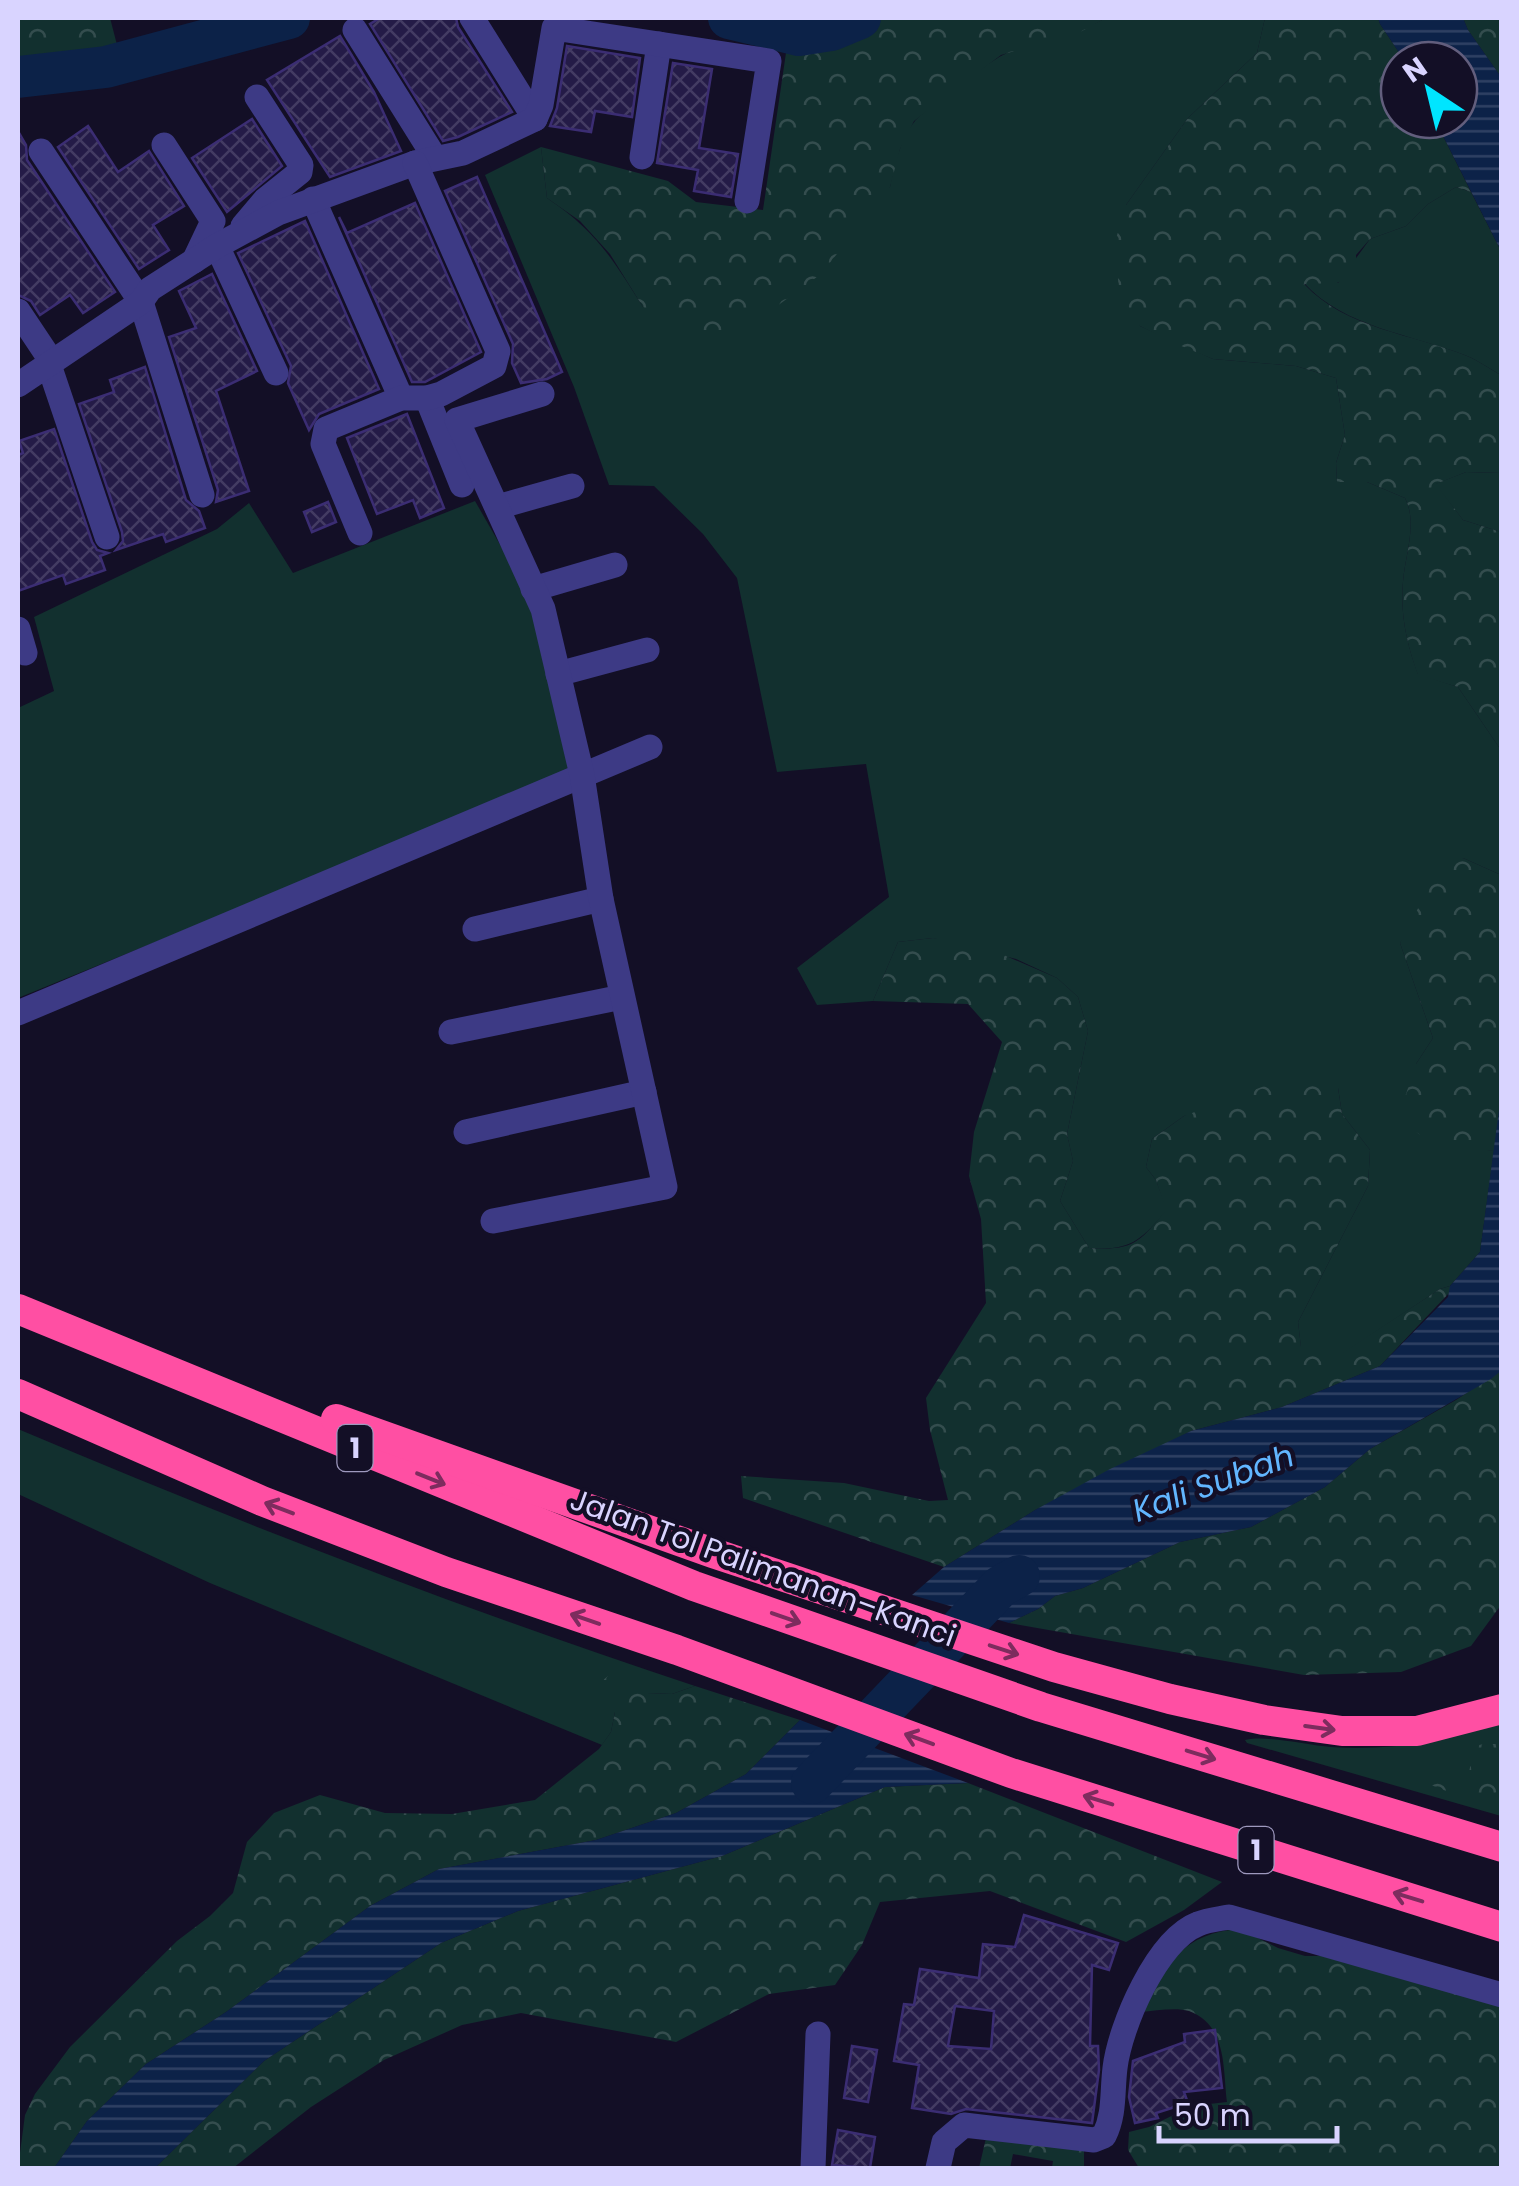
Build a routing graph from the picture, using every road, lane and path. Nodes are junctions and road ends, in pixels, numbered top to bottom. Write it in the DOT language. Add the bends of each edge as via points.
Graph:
graph roads {
  1 [pos="472,18"];
  2 [pos="548,23"];
  3 [pos="355,30"];
  4 [pos="659,44"];
  5 [pos="535,119"];
  6 [pos="164,144"];
  7 [pos="41,151"];
  8 [pos="642,157"];
  9 [pos="425,160"];
  10 [pos="323,195"];
  11 [pos="747,201"];
  12 [pos="225,242"];
  13 [pos="194,262"];
  14 [pos="140,302"];
  15 [pos="18,311"];
  16 [pos="50,363"];
  17 [pos="276,373"];
  18 [pos="18,385"];
  19 [pos="542,394"];
  20 [pos="414,398"];
  21 [pos="462,485"];
  22 [pos="572,486"];
  23 [pos="202,496"];
  24 [pos="496,507"];
  25 [pos="360,533"];
  26 [pos="106,537"];
  27 [pos="616,565"];
  28 [pos="534,589"];
  29 [pos="647,650"];
  30 [pos="558,674"];
  31 [pos="650,747"];
  32 [pos="582,776"];
  33 [pos="601,900"];
  34 [pos="475,930"];
  35 [pos="622,997"];
  36 [pos="18,1013"];
  37 [pos="451,1032"];
  38 [pos="644,1092"];
  39 [pos="466,1132"];
  40 [pos="493,1221"];
  41 [pos="18,1308"];
  42 [pos="68,1330"];
  43 [pos="18,1394"];
  44 [pos="1502,1709"];
  45 [pos="1502,1847"];
  46 [pos="1502,1926"];
  47 [pos="1502,1995"];
  48 [pos="818,2034"];
  49 [pos="813,2168"];
  50 [pos="938,2168"];
  1 -- 5 [label="street"];
  2 -- 4 [label="street"];
  2 -- 5 [label="street"];
  3 -- 9 [label="street"];
  4 -- 8 [label="street"];
  4 -- 11 [label="street" via="769,61"];
  5 -- 9 [label="street" via="463,153"];
  6 -- 13 [label="street" via="213,220"];
  7 -- 14 [label="street"];
  9 -- 10 [label="street"];
  9 -- 20 [label="street" via="498,351 494,366 453,388"];
  10 -- 12 [label="street"];
  10 -- 12 [label="street" via="258,88 300,172"];
  10 -- 20 [label="street"];
  12 -- 13 [label="street"];
  12 -- 17 [label="street"];
  13 -- 14 [label="street"];
  14 -- 16 [label="street"];
  14 -- 23 [label="street"];
  15 -- 16 [label="street"];
  16 -- 18 [label="street"];
  16 -- 26 [label="street"];
  19 -- 24 [label="street" via="457,420"];
  20 -- 21 [label="street"];
  20 -- 25 [label="street" via="323,435"];
  22 -- 24 [label="street"];
  24 -- 28 [label="street"];
  27 -- 28 [label="street"];
  28 -- 30 [label="street"];
  29 -- 30 [label="street"];
  30 -- 32 [label="street"];
  31 -- 32 [label="street"];
  32 -- 33 [label="street"];
  32 -- 36 [label="street"];
  33 -- 34 [label="street"];
  33 -- 35 [label="street"];
  35 -- 37 [label="street"];
  35 -- 38 [label="street"];
  38 -- 39 [label="street"];
  38 -- 40 [label="street" via="664,1186"];
  41 -- 42 [label="highway, Jalan Tol Palimanan–Kanci / 1"];
  42 -- 44 [label="highway, one-way" via="130,1346 712,1553 1170,1699 1342,1732 1417,1731"];
  42 -- 45 [label="highway, Jalan Tol Palimanan–Kanci / 1, one-way" via="694,1586 1041,1706"];
  46 -- 43 [label="highway, 1, one-way" via="1011,1772 446,1572"];
  47 -- 50 [label="street" via="1228,1917 1196,1924 1173,1942 1142,1985 1115,2064 1104,2136 964,2125 944,2142"];
  48 -- 49 [label="street"];
}
